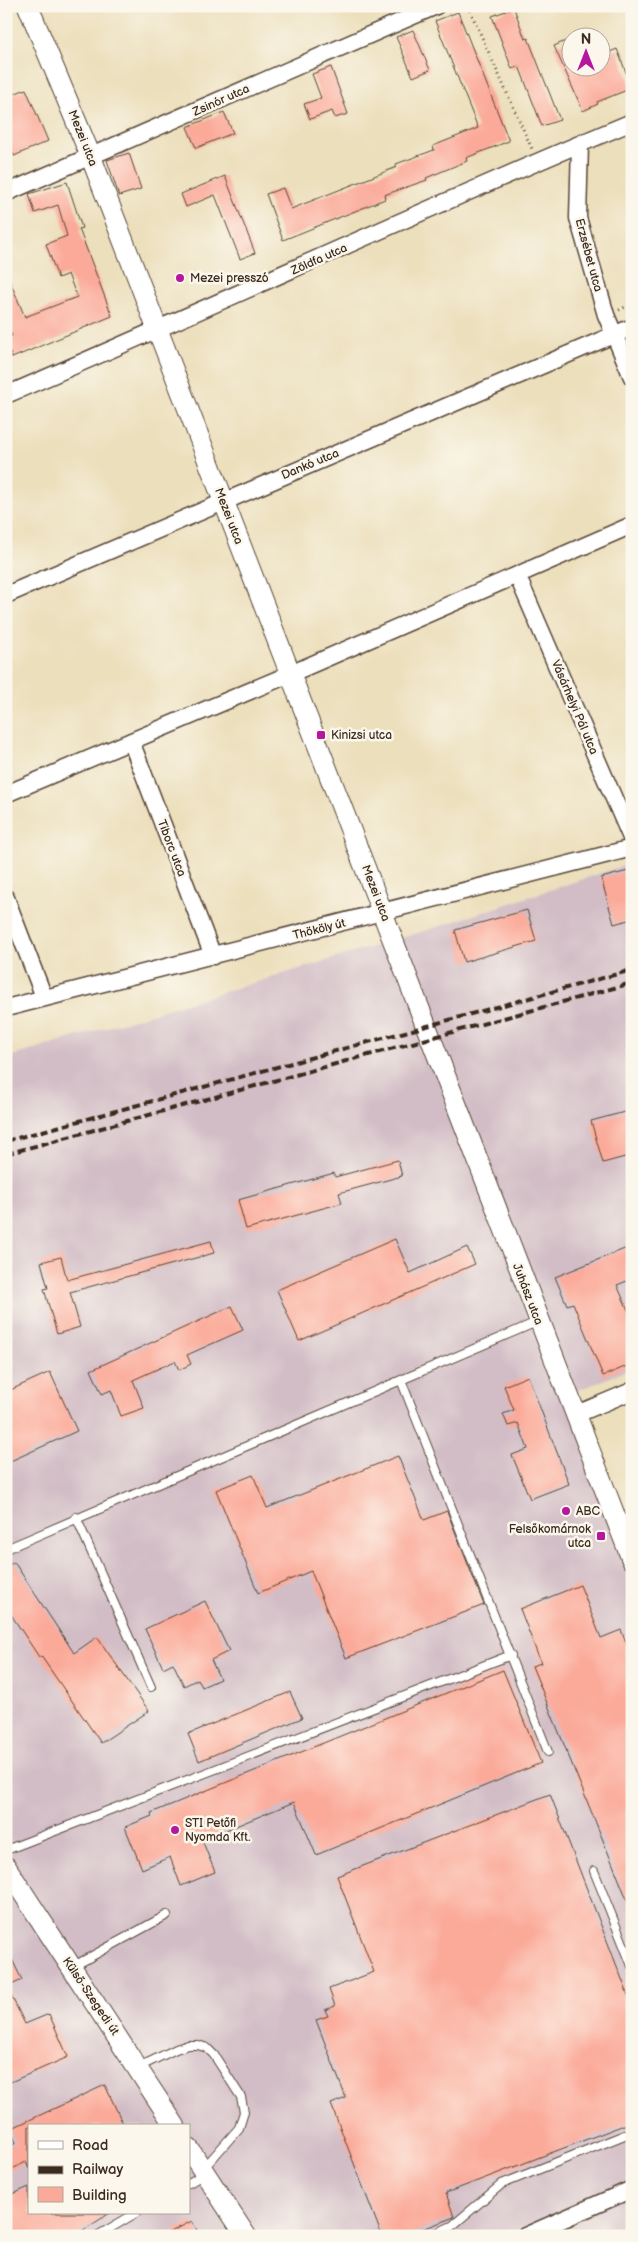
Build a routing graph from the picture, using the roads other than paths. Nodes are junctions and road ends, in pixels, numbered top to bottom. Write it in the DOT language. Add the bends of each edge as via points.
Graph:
graph roads {
  1 [pos="28,6"];
  2 [pos="436,6"];
  3 [pos="632,122"];
  4 [pos="580,144"];
  5 [pos="91,157"];
  6 [pos="6,193"];
  7 [pos="632,327"];
  8 [pos="157,331"];
  9 [pos="614,334"];
  10 [pos="632,377"];
  11 [pos="6,395"];
  12 [pos="225,503"];
  13 [pos="632,525"];
  14 [pos="517,575"];
  15 [pos="6,595"];
  16 [pos="290,674"];
  17 [pos="131,741"];
  18 [pos="6,794"];
  19 [pos="632,840"];
  20 [pos="632,848"];
  21 [pos="6,898"];
  22 [pos="383,912"];
  23 [pos="213,956"];
  24 [pos="44,997"];
  25 [pos="6,1008"];
  26 [pos="427,1026"];
  27 [pos="539,1321"];
  28 [pos="401,1380"];
  29 [pos="632,1391"];
  30 [pos="577,1414"];
  31 [pos="76,1517"];
  32 [pos="6,1549"];
  33 [pos="632,1560"];
  34 [pos="511,1655"];
  35 [pos="151,1687"];
  36 [pos="548,1752"];
  37 [pos="6,1850"];
  38 [pos="6,1867"];
  39 [pos="594,1871"];
  40 [pos="167,1915"];
  41 [pos="632,1966"];
  42 [pos="72,1968"];
  43 [pos="139,2067"];
  44 [pos="174,2124"];
  45 [pos="632,2132"];
  46 [pos="190,2152"];
  47 [pos="198,2175"];
  48 [pos="632,2189"];
  49 [pos="134,2214"];
  50 [pos="97,2236"];
  51 [pos="246,2236"];
  52 [pos="430,2236"];
  53 [pos="525,2236"];
  1 -- 5 [label="street, Mezei utca"];
  2 -- 5 [label="street, Zsinór utca"];
  3 -- 4 [label="street, Zöldfa utca"];
  4 -- 8 [label="street, Zöldfa utca"];
  4 -- 9 [label="street, Erzsébet utca" via="578,218"];
  5 -- 6 [label="street, Zsinór utca"];
  5 -- 8 [label="street, Mezei utca"];
  7 -- 9 [label="street, Dankó utca"];
  8 -- 11 [label="street, Zöldfa utca"];
  8 -- 12 [label="street, Mezei utca"];
  9 -- 10 [label="street, Erzsébet utca"];
  9 -- 12 [label="street, Dankó utca" via="248,490"];
  12 -- 15 [label="street, Dankó utca"];
  12 -- 16 [label="street, Mezei utca"];
  13 -- 14 [label="street"];
  14 -- 16 [label="street"];
  14 -- 19 [label="street, Vásárhelyi Pál utca"];
  16 -- 17 [label="street"];
  16 -- 22 [label="street, Mezei utca"];
  17 -- 18 [label="street"];
  17 -- 23 [label="street, Tiborc utca"];
  20 -- 22 [label="street, Thököly út"];
  21 -- 24 [label="street"];
  22 -- 23 [label="street, Thököly út"];
  22 -- 26 [label="street, Mezei utca"];
  23 -- 24 [label="street, Thököly út"];
  24 -- 25 [label="street, Thököly út"];
  26 -- 27 [label="street, Juhász utca"];
  27 -- 28 [label="lane"];
  27 -- 30 [label="street, Juhász utca"];
  28 -- 31 [label="lane"];
  28 -- 34 [label="lane"];
  29 -- 30 [label="street"];
  30 -- 33 [label="street, Juhász utca"];
  31 -- 32 [label="lane"];
  31 -- 35 [label="lane"];
  34 -- 36 [label="lane"];
  34 -- 37 [label="lane"];
  38 -- 42 [label="street, Külső-Szegedi út"];
  39 -- 41 [label="lane"];
  40 -- 42 [label="lane"];
  42 -- 43 [label="street, Külső-Szegedi út"];
  43 -- 44 [label="street, Külső-Szegedi út"];
  43 -- 47 [label="lane" via="176,2049 198,2045 214,2055 241,2097 244,2112 239,2128"];
  45 -- 52 [label="lane" via="502,2184 452,2226"];
  46 -- 47 [label="street"];
  47 -- 51 [label="street"];
  48 -- 53 [label="street"];
  49 -- 50 [label="lane"];
}
